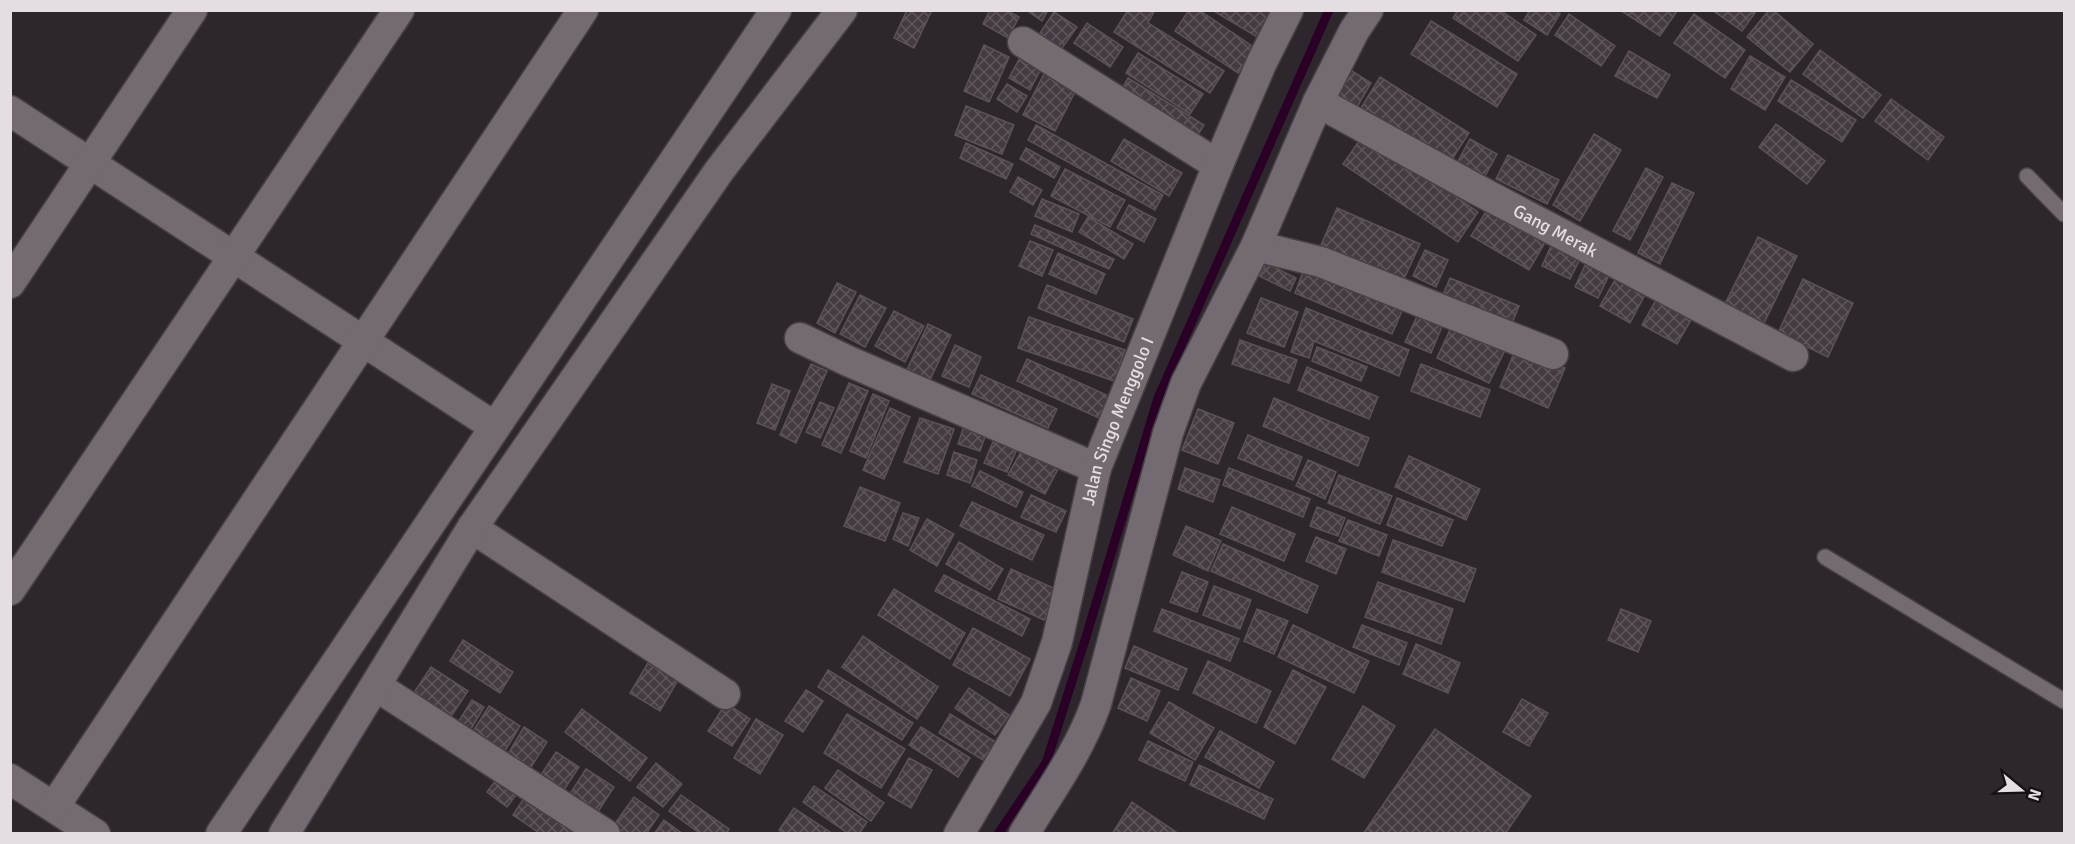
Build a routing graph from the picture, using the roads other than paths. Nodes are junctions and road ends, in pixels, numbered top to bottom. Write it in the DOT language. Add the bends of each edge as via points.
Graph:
graph roads {
  1 [pos="192,10"];
  2 [pos="399,10"];
  3 [pos="583,10"];
  4 [pos="776,10"];
  5 [pos="842,10"];
  6 [pos="1288,10"];
  7 [pos="1368,10"];
  8 [pos="1023,42"];
  9 [pos="1318,102"];
  10 [pos="10,111"];
  11 [pos="91,163"];
  12 [pos="1218,165"];
  13 [pos="2027,176"];
  14 [pos="2064,214"];
  15 [pos="1256,246"];
  16 [pos="234,257"];
  17 [pos="10,284"];
  18 [pos="800,338"];
  19 [pos="363,342"];
  20 [pos="1554,354"];
  21 [pos="1793,356"];
  22 [pos="495,428"];
  23 [pos="1096,468"];
  24 [pos="472,528"];
  25 [pos="1825,557"];
  26 [pos="10,590"];
  27 [pos="376,686"];
  28 [pos="725,694"];
  29 [pos="2064,701"];
  30 [pos="10,779"];
  31 [pos="54,807"];
  32 [pos="95,834"];
  33 [pos="221,834"];
  34 [pos="284,834"];
  35 [pos="605,834"];
  36 [pos="959,834"];
  37 [pos="1023,834"];
  1 -- 11 [label="street"];
  2 -- 16 [label="street"];
  3 -- 19 [label="street"];
  4 -- 22 [label="street"];
  5 -- 24 [label="street" via="719,171"];
  6 -- 12 [label="street, Jalan Singo Menggolo I"];
  7 -- 9 [label="street"];
  8 -- 12 [label="street"];
  9 -- 15 [label="street"];
  9 -- 21 [label="street, Gang Merak"];
  10 -- 11 [label="street"];
  11 -- 16 [label="street"];
  11 -- 17 [label="street"];
  12 -- 23 [label="street, Jalan Singo Menggolo I"];
  13 -- 14 [label="lane"];
  15 -- 20 [label="street" via="1321,262"];
  15 -- 37 [label="street" via="1175,411 1086,732"];
  16 -- 19 [label="street"];
  16 -- 26 [label="street"];
  18 -- 23 [label="street"];
  19 -- 22 [label="street"];
  19 -- 31 [label="street"];
  22 -- 33 [label="street"];
  23 -- 36 [label="street, Jalan Singo Menggolo I" via="1057,642 1036,703"];
  24 -- 27 [label="street"];
  24 -- 28 [label="street"];
  25 -- 29 [label="lane"];
  27 -- 34 [label="street"];
  27 -- 35 [label="street"];
  30 -- 31 [label="street"];
  31 -- 32 [label="street"];
}
